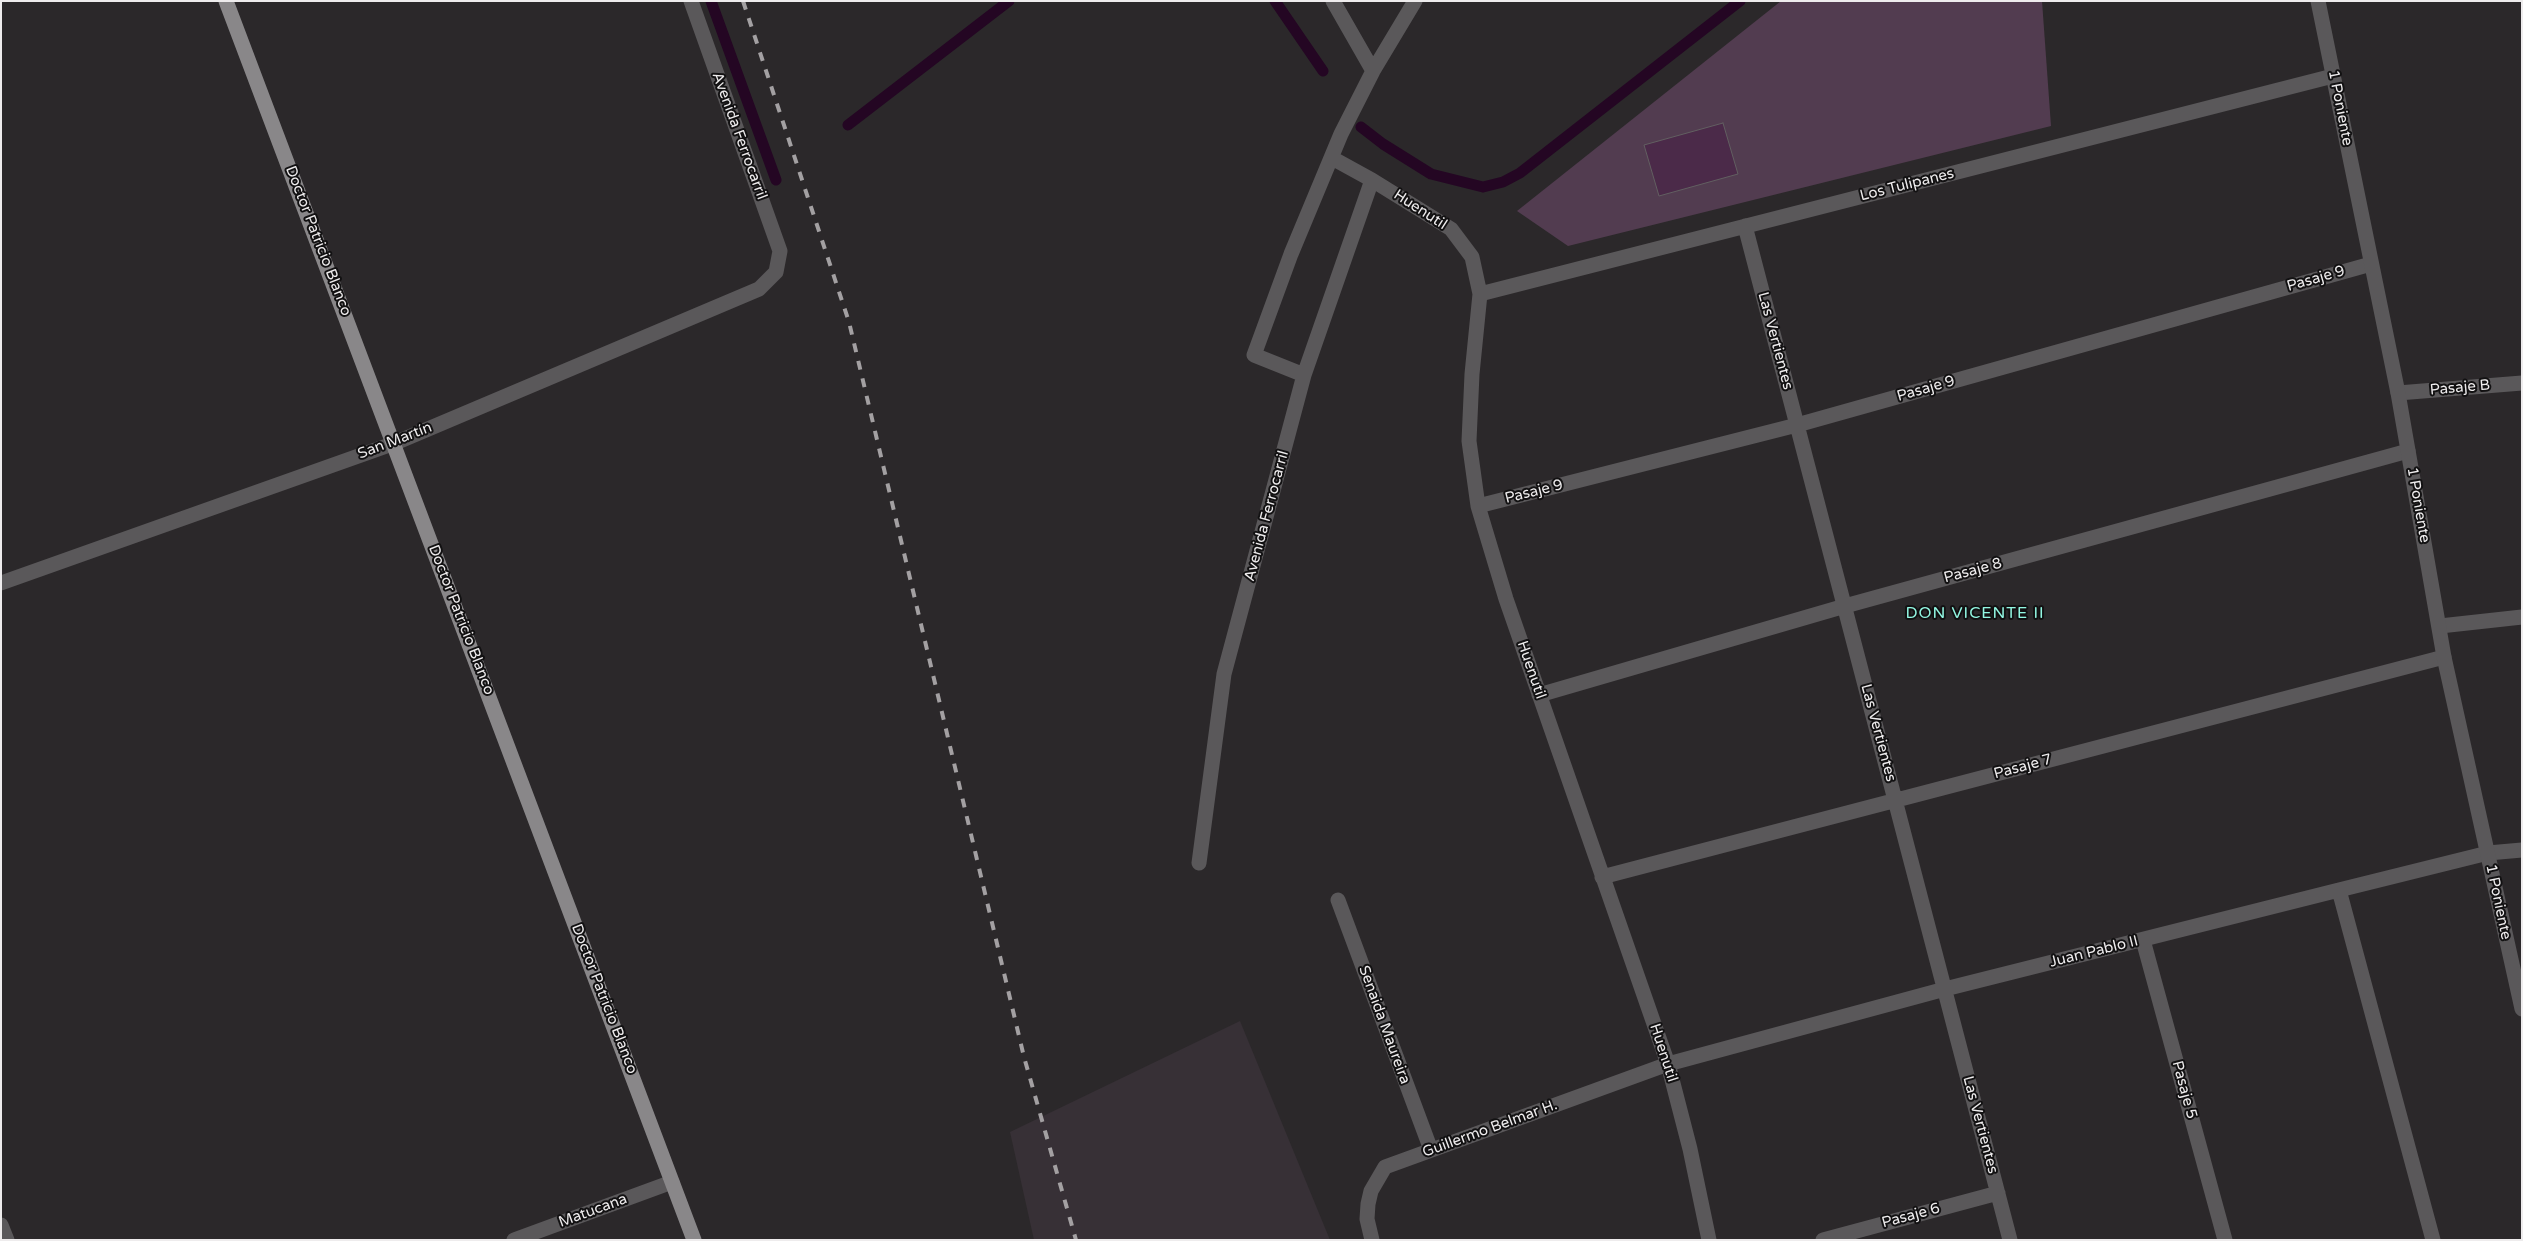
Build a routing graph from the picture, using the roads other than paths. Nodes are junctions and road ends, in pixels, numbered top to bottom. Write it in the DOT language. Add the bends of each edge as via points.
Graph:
graph roads {
  1 [pos="226,1"];
  2 [pos="691,1"];
  3 [pos="1333,1"];
  4 [pos="1415,1"];
  5 [pos="2318,1"];
  6 [pos="1373,71"];
  7 [pos="2333,76"];
  8 [pos="1332,158"];
  9 [pos="1372,180"];
  10 [pos="1745,226"];
  11 [pos="2371,264"];
  12 [pos="776,272"];
  13 [pos="1480,294"];
  14 [pos="1304,375"];
  15 [pos="2522,383"];
  16 [pos="2398,393"];
  17 [pos="1797,425"];
  18 [pos="394,443"];
  19 [pos="2408,451"];
  20 [pos="1478,506"];
  21 [pos="1,583"];
  22 [pos="1845,606"];
  23 [pos="2522,617"];
  24 [pos="2440,626"];
  25 [pos="2444,657"];
  26 [pos="1539,695"];
  27 [pos="1896,800"];
  28 [pos="2522,850"];
  29 [pos="2488,853"];
  30 [pos="1199,863"];
  31 [pos="1602,877"];
  32 [pos="2339,890"];
  33 [pos="1338,900"];
  34 [pos="2143,940"];
  35 [pos="1945,989"];
  36 [pos="2522,1009"];
  37 [pos="1668,1064"];
  38 [pos="1430,1150"];
  39 [pos="672,1182"];
  40 [pos="1998,1193"];
  41 [pos="1,1225"];
  42 [pos="7,1240"];
  43 [pos="514,1240"];
  44 [pos="694,1240"];
  45 [pos="1372,1240"];
  46 [pos="1709,1240"];
  47 [pos="1823,1240"];
  48 [pos="2010,1240"];
  49 [pos="2225,1240"];
  50 [pos="2433,1240"];
  1 -- 18 [label="main road, Doctor Patricio Blanco"];
  2 -- 12 [label="street, Avenida Ferrocarril" via="780,251"];
  3 -- 6 [label="street"];
  4 -- 6 [label="street"];
  5 -- 7 [label="street, 1 Poniente"];
  6 -- 8 [label="street"];
  7 -- 10 [label="street, Los Tulipanes"];
  7 -- 11 [label="street, 1 Poniente"];
  8 -- 9 [label="street, Huenutil"];
  8 -- 14 [label="street" via="1291,254 1254,355"];
  9 -- 13 [label="street, Huenutil" via="1451,230 1472,257"];
  9 -- 14 [label="street, Avenida Ferrocarril"];
  10 -- 13 [label="street, Los Tulipanes"];
  10 -- 17 [label="street, Las Vertientes"];
  11 -- 16 [label="street, 1 Poniente"];
  11 -- 17 [label="street, Pasaje 9"];
  12 -- 18 [label="street, San Martín" via="759,289"];
  13 -- 20 [label="street, Huenutil" via="1469,441"];
  14 -- 30 [label="street, Avenida Ferrocarril" via="1224,674"];
  15 -- 16 [label="street, Pasaje B"];
  16 -- 19 [label="street, 1 Poniente"];
  17 -- 20 [label="street, Pasaje 9"];
  17 -- 22 [label="street, Las Vertientes"];
  18 -- 21 [label="street, San Martín"];
  18 -- 39 [label="main road, Doctor Patricio Blanco"];
  19 -- 22 [label="street, Pasaje 8"];
  19 -- 24 [label="street, 1 Poniente"];
  20 -- 26 [label="street, Huenutil"];
  22 -- 26 [label="street, Pasaje 8"];
  22 -- 27 [label="street, Las Vertientes"];
  23 -- 24 [label="street"];
  24 -- 25 [label="street, 1 Poniente"];
  25 -- 27 [label="street, Pasaje 7"];
  25 -- 29 [label="street, 1 Poniente"];
  26 -- 31 [label="street, Huenutil"];
  27 -- 31 [label="street, Pasaje 7"];
  27 -- 35 [label="street, Las Vertientes"];
  28 -- 29 [label="street, Juan Pablo II"];
  29 -- 32 [label="street, Juan Pablo II"];
  29 -- 36 [label="street, 1 Poniente"];
  31 -- 37 [label="street, Huenutil"];
  32 -- 34 [label="street, Juan Pablo II"];
  32 -- 50 [label="street"];
  33 -- 38 [label="street, Senaida Maureira"];
  34 -- 35 [label="street, Juan Pablo II"];
  34 -- 49 [label="street, Pasaje 5"];
  35 -- 37 [label="street, Juan Pablo II"];
  35 -- 40 [label="street, Las Vertientes"];
  37 -- 38 [label="street, Guillermo Belmar H."];
  37 -- 46 [label="street, Huenutil"];
  38 -- 45 [label="street, Guillermo Belmar H." via="1385,1167 1371,1191 1368,1204 1367,1219"];
  39 -- 43 [label="street, Matucana"];
  39 -- 44 [label="main road, Doctor Patricio Blanco"];
  40 -- 47 [label="street, Pasaje 6"];
  40 -- 48 [label="street, Las Vertientes"];
  41 -- 42 [label="street"];
}
